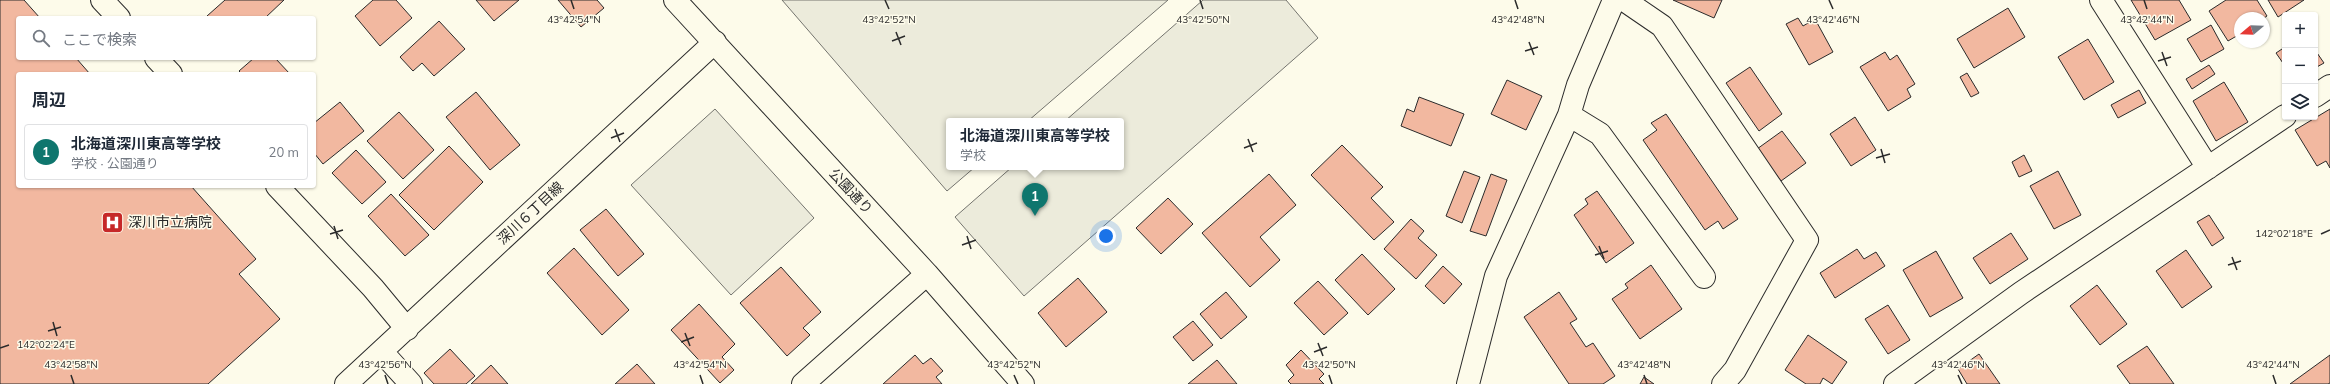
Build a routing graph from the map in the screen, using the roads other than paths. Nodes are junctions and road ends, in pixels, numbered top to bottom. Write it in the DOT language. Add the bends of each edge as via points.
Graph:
graph roads {
  1 [pos="102,0"];
  2 [pos="675,0"];
  3 [pos="1614,0"];
  4 [pos="1624,0"];
  5 [pos="2101,0"];
  6 [pos="117,16"];
  7 [pos="714,42"];
  8 [pos="158,60"];
  9 [pos="169,72"];
  10 [pos="2330,86"];
  11 [pos="2318,94"];
  12 [pos="1569,114"];
  13 [pos="2282,118"];
  14 [pos="2208,168"];
  15 [pos="279,188"];
  16 [pos="927,274"];
  17 [pos="1704,277"];
  18 [pos="407,329"];
  19 [pos="382,352"];
  20 [pos="346,384"];
  21 [pos="412,384"];
  22 [pos="803,384"];
  23 [pos="1024,384"];
  24 [pos="1468,384"];
  25 [pos="1723,384"];
  26 [pos="1895,384"];
  1 -- 6 [label="street"];
  2 -- 7 [label="street, 公園通り"];
  3 -- 12 [label="street" via="1578,85"];
  4 -- 25 [label="street" via="1662,26 1807,240 1735,370"];
  5 -- 14 [label="street"];
  7 -- 16 [label="street, 公園通り"];
  7 -- 18 [label="street, 深川６丁目線"];
  8 -- 9 [label="street"];
  10 -- 11 [label="street"];
  12 -- 17 [label="street" via="1600,134"];
  12 -- 24 [label="street" via="1496,276"];
  13 -- 14 [label="street"];
  14 -- 26 [label="street" via="2021,293"];
  15 -- 18 [label="street" via="373,288"];
  16 -- 22 [label="street"];
  16 -- 23 [label="street, 公園通り"];
  18 -- 19 [label="street, 深川６丁目線"];
  19 -- 20 [label="street, 深川６丁目線"];
  19 -- 21 [label="street"];
}
